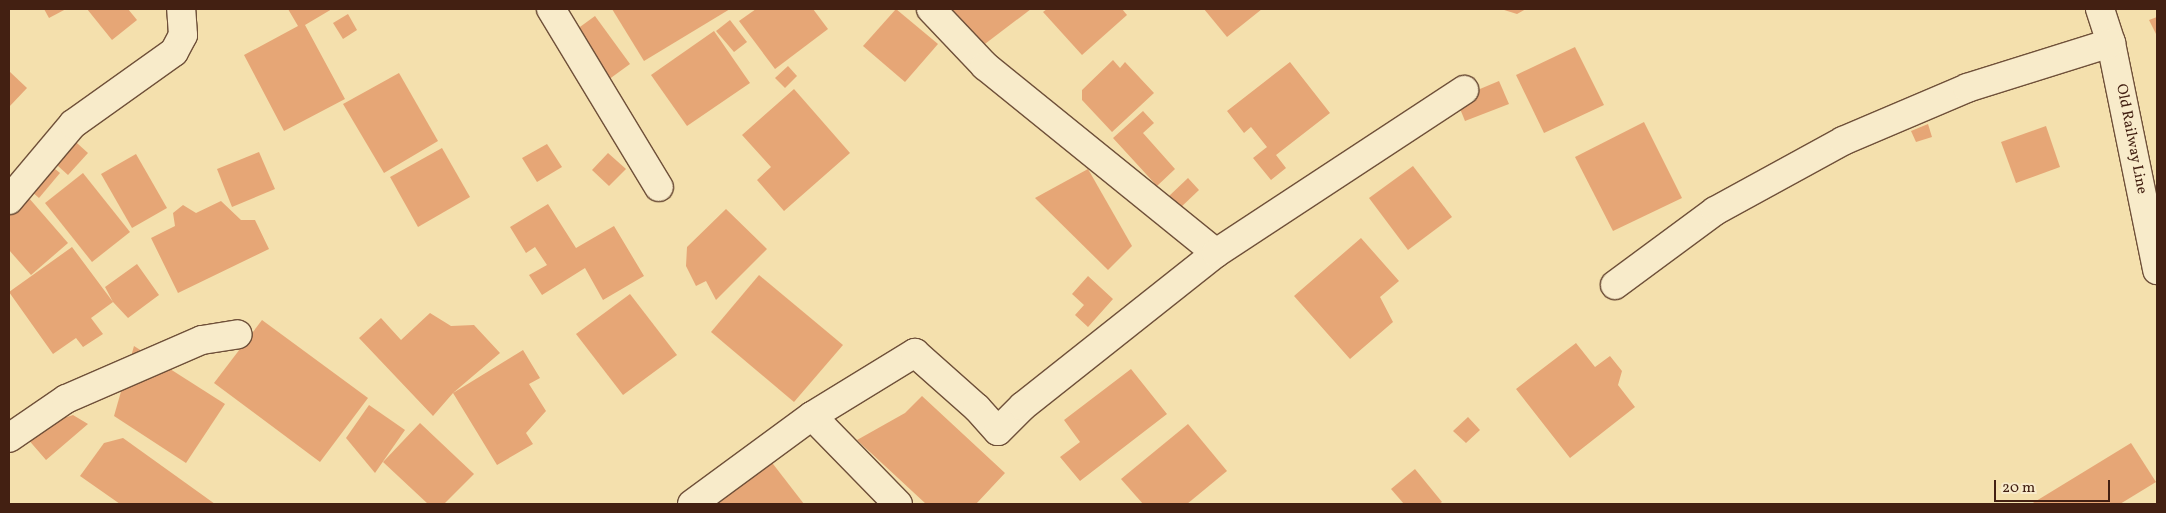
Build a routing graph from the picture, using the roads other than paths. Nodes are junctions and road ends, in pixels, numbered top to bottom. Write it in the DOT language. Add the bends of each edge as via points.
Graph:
graph roads {
  1 [pos="181,9"];
  2 [pos="550,9"];
  3 [pos="932,9"];
  4 [pos="2100,9"];
  5 [pos="2112,43"];
  6 [pos="1464,90"];
  7 [pos="658,187"];
  8 [pos="9,200"];
  9 [pos="1216,253"];
  10 [pos="2157,270"];
  11 [pos="1614,286"];
  12 [pos="238,334"];
  13 [pos="812,416"];
  14 [pos="9,438"];
  15 [pos="692,504"];
  16 [pos="898,504"];
  1 -- 8 [label="street" via="183,35 174,52 73,124"];
  2 -- 7 [label="street"];
  3 -- 9 [label="street" via="985,66"];
  4 -- 5 [label="street, Old Railway Line"];
  5 -- 10 [label="street, Old Railway Line"];
  5 -- 11 [label="street" via="1967,88 1843,141 1715,211"];
  6 -- 9 [label="street"];
  9 -- 13 [label="street" via="1023,406 998,431 915,352"];
  12 -- 14 [label="street" via="202,340 66,399"];
  13 -- 15 [label="street"];
  13 -- 16 [label="street"];
}
